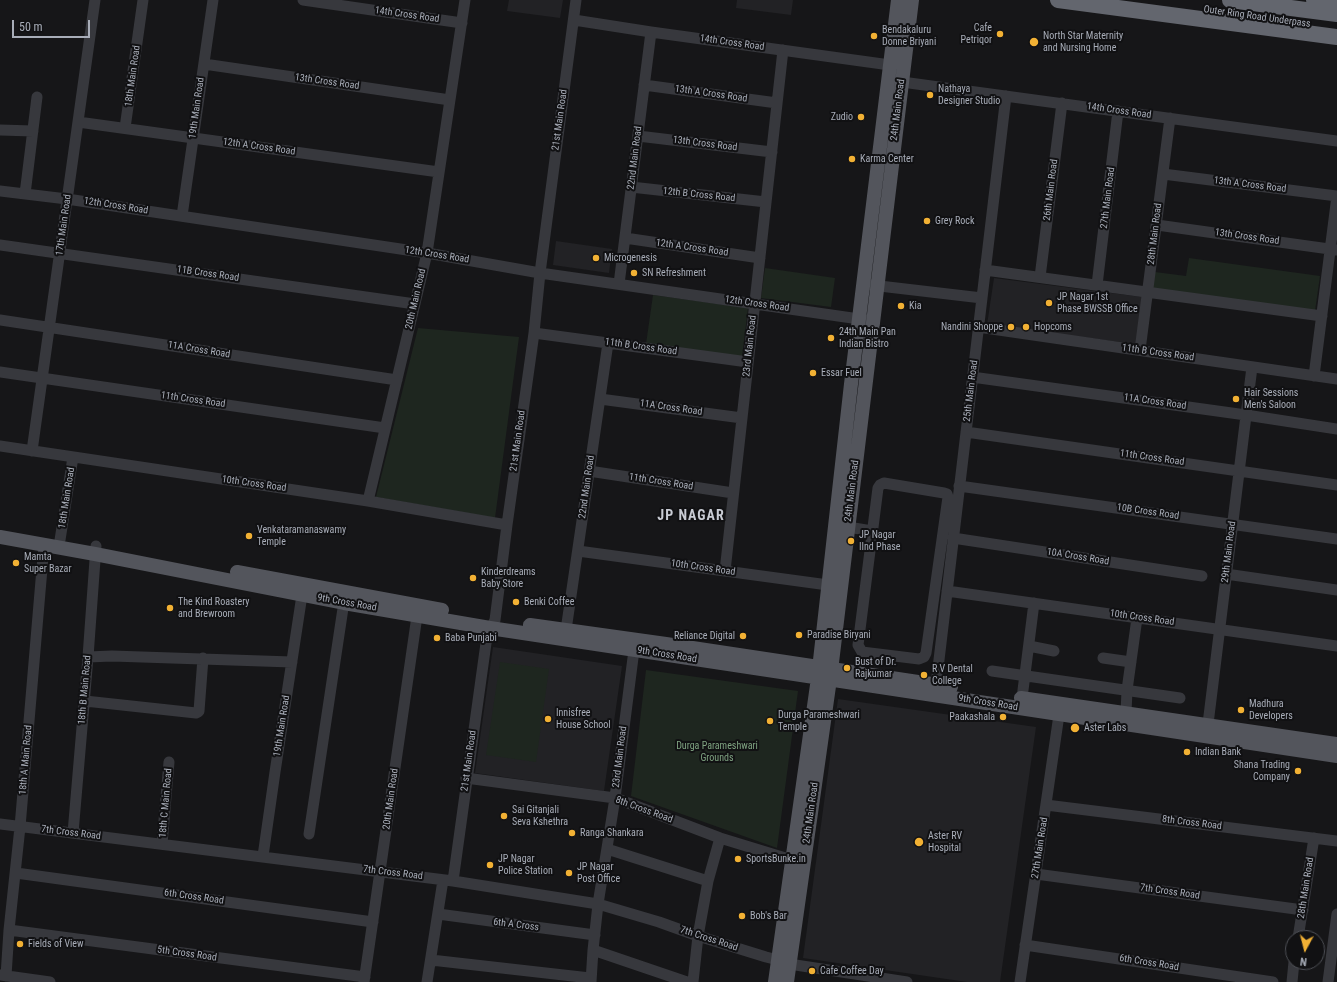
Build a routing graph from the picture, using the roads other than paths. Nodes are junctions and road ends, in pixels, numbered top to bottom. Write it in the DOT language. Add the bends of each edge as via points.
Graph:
graph roads {
  1 [pos="95,0"];
  2 [pos="143,0"];
  3 [pos="213,0"];
  4 [pos="303,0"];
  5 [pos="465,0"];
  6 [pos="576,0"];
  7 [pos="898,0"];
  8 [pos="912,0"];
  9 [pos="1058,0"];
  10 [pos="1129,0"];
  11 [pos="1230,0"];
  12 [pos="1314,0"];
  13 [pos="1337,3"];
  14 [pos="1337,14"];
  15 [pos="574,20"];
  16 [pos="462,23"];
  17 [pos="1337,28"];
  18 [pos="651,32"];
  19 [pos="1337,37"];
  20 [pos="783,50"];
  21 [pos="204,64"];
  22 [pos="890,65"];
  23 [pos="902,82"];
  24 [pos="644,85"];
  25 [pos="1006,96"];
  26 [pos="37,97"];
  27 [pos="450,100"];
  28 [pos="777,103"];
  29 [pos="1062,103"];
  30 [pos="1118,111"];
  31 [pos="1170,118"];
  32 [pos="78,122"];
  33 [pos="125,128"];
  34 [pos="0,130"];
  35 [pos="33,131"];
  36 [pos="638,136"];
  37 [pos="193,138"];
  38 [pos="1337,141"];
  39 [pos="772,152"];
  40 [pos="439,172"];
  41 [pos="1163,174"];
  42 [pos="631,187"];
  43 [pos="0,191"];
  44 [pos="25,194"];
  45 [pos="1337,196"];
  46 [pos="68,199"];
  47 [pos="766,202"];
  48 [pos="182,216"];
  49 [pos="1157,225"];
  50 [pos="625,238"];
  51 [pos="0,245"];
  52 [pos="1334,250"];
  53 [pos="60,253"];
  54 [pos="427,253"];
  55 [pos="760,258"];
  56 [pos="985,270"];
  57 [pos="540,273"];
  58 [pos="1040,277"];
  59 [pos="619,284"];
  60 [pos="871,285"];
  61 [pos="1097,285"];
  62 [pos="1148,292"];
  63 [pos="982,298"];
  64 [pos="415,304"];
  65 [pos="755,304"];
  66 [pos="1322,316"];
  67 [pos="0,320"];
  68 [pos="866,320"];
  69 [pos="49,327"];
  70 [pos="978,327"];
  71 [pos="534,333"];
  72 [pos="608,343"];
  73 [pos="1140,350"];
  74 [pos="748,362"];
  75 [pos="1252,367"];
  76 [pos="0,372"];
  77 [pos="1314,376"];
  78 [pos="972,377"];
  79 [pos="42,378"];
  80 [pos="1337,379"];
  81 [pos="397,380"];
  82 [pos="600,399"];
  83 [pos="1246,415"];
  84 [pos="742,418"];
  85 [pos="385,428"];
  86 [pos="1337,429"];
  87 [pos="966,432"];
  88 [pos="0,446"];
  89 [pos="32,451"];
  90 [pos="74,457"];
  91 [pos="1239,470"];
  92 [pos="590,472"];
  93 [pos="1337,485"];
  94 [pos="960,486"];
  95 [pos="733,494"];
  96 [pos="368,501"];
  97 [pos="1233,524"];
  98 [pos="507,525"];
  99 [pos="848,527"];
  100 [pos="0,531"];
  101 [pos="872,531"];
  102 [pos="0,538"];
  103 [pos="953,538"];
  104 [pos="1337,539"];
  105 [pos="60,540"];
  106 [pos="44,545"];
  107 [pos="96,550"];
  108 [pos="578,551"];
  109 [pos="725,571"];
  110 [pos="1226,574"];
  111 [pos="1202,576"];
  112 [pos="828,585"];
  113 [pos="1337,590"];
  114 [pos="947,591"];
  115 [pos="302,595"];
  116 [pos="345,598"];
  117 [pos="1034,603"];
  118 [pos="933,604"];
  119 [pos="945,606"];
  120 [pos="417,616"];
  121 [pos="1137,618"];
  122 [pos="492,624"];
  123 [pos="1220,629"];
  124 [pos="566,630"];
  125 [pos="1028,646"];
  126 [pos="1337,646"];
  127 [pos="634,650"];
  128 [pos="1054,651"];
  129 [pos="88,657"];
  130 [pos="203,658"];
  131 [pos="1103,658"];
  132 [pos="292,662"];
  133 [pos="1131,662"];
  134 [pos="992,671"];
  135 [pos="824,673"];
  136 [pos="1025,676"];
  137 [pos="936,685"];
  138 [pos="1127,690"];
  139 [pos="1022,698"];
  140 [pos="1180,698"];
  141 [pos="85,701"];
  142 [pos="1060,709"];
  143 [pos="1126,713"];
  144 [pos="1207,731"];
  145 [pos="1337,744"];
  146 [pos="1337,756"];
  147 [pos="169,762"];
  148 [pos="466,778"];
  149 [pos="615,798"];
  150 [pos="1046,805"];
  151 [pos="0,824"];
  152 [pos="20,827"];
  153 [pos="73,833"];
  154 [pos="309,834"];
  155 [pos="720,838"];
  156 [pos="1314,838"];
  157 [pos="1337,841"];
  158 [pos="162,844"];
  159 [pos="607,849"];
  160 [pos="263,856"];
  161 [pos="792,860"];
  162 [pos="380,872"];
  163 [pos="16,873"];
  164 [pos="1036,874"];
  165 [pos="448,880"];
  166 [pos="708,881"];
  167 [pos="598,904"];
  168 [pos="1303,910"];
  169 [pos="438,914"];
  170 [pos="1337,914"];
  171 [pos="373,922"];
  172 [pos="9,930"];
  173 [pos="1299,930"];
  174 [pos="595,935"];
  175 [pos="698,936"];
  176 [pos="1025,945"];
  177 [pos="593,950"];
  178 [pos="431,960"];
  179 [pos="784,962"];
  180 [pos="1293,970"];
  181 [pos="3,975"];
  182 [pos="364,980"];
  183 [pos="591,980"];
  184 [pos="888,981"];
  185 [pos="50,982"];
  186 [pos="427,982"];
  187 [pos="686,982"];
  188 [pos="694,982"];
  189 [pos="775,982"];
  190 [pos="787,982"];
  191 [pos="907,982"];
  192 [pos="1020,982"];
  193 [pos="1273,982"];
  194 [pos="1292,982"];
  195 [pos="1328,982"];
  1 -- 32 [label="street, 17th Main Road"];
  2 -- 33 [label="street, 18th Main Road"];
  3 -- 21 [label="street, 19th Main Road"];
  4 -- 16 [label="street, 14th Cross Road"];
  5 -- 16 [label="street, 20th Main Road"];
  6 -- 15 [label="street, 21st Main Road"];
  7 -- 22 [label="main road, 24th Main Road"];
  8 -- 23 [label="main road, 24th Main Road"];
  9 -- 19 [label="highway"];
  10 -- 17 [label="highway, Outer Ring Road Underpass"];
  11 -- 14 [label="highway, Outer Ring Road Underpass"];
  12 -- 13 [label="highway"];
  15 -- 18 [label="street, 14th Cross Road"];
  15 -- 57 [label="street, 21st Main Road"];
  16 -- 27 [label="street, 20th Main Road"];
  18 -- 20 [label="street, 14th Cross Road"];
  18 -- 24 [label="street, 22nd Main Road"];
  20 -- 22 [label="street, 14th Cross Road"];
  20 -- 28 [label="street, 23rd Main Road"];
  21 -- 27 [label="street, 13th Cross Road"];
  21 -- 37 [label="street, 19th Main Road"];
  22 -- 60 [label="main road, 24th Main Road"];
  23 -- 25 [label="street, 14th Cross Road"];
  23 -- 60 [label="main road, 24th Main Road"];
  24 -- 28 [label="street, 13th A Cross Road"];
  24 -- 36 [label="street, 22nd Main Road"];
  25 -- 29 [label="street, 14th Cross Road"];
  25 -- 56 [label="street, 25th Main Road"];
  26 -- 35 [label="street"];
  27 -- 40 [label="street, 20th Main Road"];
  28 -- 39 [label="street, 23rd Main Road"];
  29 -- 30 [label="street, 14th Cross Road"];
  29 -- 58 [label="street, 26th Main Road"];
  30 -- 31 [label="street, 14th Cross Road"];
  30 -- 61 [label="street, 27th Main Road"];
  31 -- 38 [label="street, 14th Cross Road"];
  31 -- 41 [label="street, 28th Main Road"];
  32 -- 33 [label="street, 12th A Cross Road"];
  32 -- 46 [label="street, 17th Main Road"];
  33 -- 37 [label="street, 12th A Cross Road"];
  34 -- 35 [label="street"];
  35 -- 44 [label="street"];
  36 -- 39 [label="street, 13th Cross Road"];
  36 -- 42 [label="street, 22nd Main Road"];
  37 -- 40 [label="street, 12th A Cross Road"];
  37 -- 48 [label="street, 19th Main Road"];
  39 -- 47 [label="street, 23rd Main Road"];
  40 -- 54 [label="street, 20th Main Road"];
  41 -- 45 [label="street, 13th A Cross Road"];
  41 -- 49 [label="street, 28th Main Road"];
  42 -- 47 [label="street, 12th B Cross Road"];
  42 -- 50 [label="street, 22nd Main Road"];
  43 -- 44 [label="street, 12th Cross Road"];
  44 -- 46 [label="street, 12th Cross Road"];
  45 -- 52 [label="street"];
  46 -- 48 [label="street, 12th Cross Road"];
  46 -- 53 [label="street, 17th Main Road"];
  47 -- 55 [label="street, 23rd Main Road"];
  48 -- 54 [label="street, 12th Cross Road"];
  49 -- 52 [label="street, 13th Cross Road"];
  49 -- 62 [label="street, 28th Main Road"];
  50 -- 55 [label="street, 12th A Cross Road"];
  50 -- 59 [label="street, 22nd Main Road"];
  51 -- 53 [label="street, 11B Cross Road"];
  52 -- 66 [label="street"];
  53 -- 64 [label="street, 11B Cross Road"];
  53 -- 69 [label="street, 17th Main Road"];
  54 -- 57 [label="street, 12th Cross Road"];
  54 -- 64 [label="street, 20th Main Road"];
  55 -- 65 [label="street, 23rd Main Road"];
  56 -- 58 [label="street"];
  56 -- 63 [label="street, 25th Main Road"];
  57 -- 59 [label="street, 12th Cross Road"];
  57 -- 71 [label="street, 21st Main Road"];
  58 -- 61 [label="street"];
  59 -- 65 [label="street, 12th Cross Road"];
  60 -- 63 [label="street"];
  60 -- 68 [label="main road, 24th Main Road"];
  61 -- 62 [label="street"];
  62 -- 66 [label="street"];
  62 -- 73 [label="street, 28th Main Road"];
  63 -- 70 [label="street, 25th Main Road"];
  64 -- 81 [label="street, 20th Main Road"];
  65 -- 68 [label="street, 12th Cross Road"];
  65 -- 74 [label="street, 23rd Main Road"];
  66 -- 77 [label="street"];
  67 -- 69 [label="street, 11A Cross Road"];
  68 -- 99 [label="main road, 24th Main Road"];
  68 -- 112 [label="main road, 24th Main Road" via="851,384"];
  69 -- 79 [label="street, 17th Main Road"];
  69 -- 81 [label="street, 11A Cross Road"];
  70 -- 73 [label="street, 11th B Cross Road"];
  70 -- 78 [label="street, 25th Main Road"];
  71 -- 72 [label="street, 11th B Cross Road"];
  71 -- 98 [label="street, 21st Main Road"];
  72 -- 74 [label="street, 11th B Cross Road"];
  72 -- 82 [label="street, 22nd Main Road"];
  73 -- 75 [label="street, 11th B Cross Road"];
  74 -- 84 [label="street, 23rd Main Road"];
  75 -- 77 [label="street, 11th B Cross Road"];
  75 -- 83 [label="street, 29th Main Road"];
  76 -- 79 [label="street, 11th Cross Road"];
  77 -- 80 [label="street, 11th B Cross Road"];
  78 -- 83 [label="street, 11A Cross Road"];
  78 -- 87 [label="street, 25th Main Road"];
  79 -- 85 [label="street, 11th Cross Road"];
  79 -- 89 [label="street, 17th Main Road"];
  81 -- 85 [label="street, 20th Main Road"];
  82 -- 84 [label="street, 11A Cross Road"];
  82 -- 92 [label="street, 22nd Main Road"];
  83 -- 86 [label="street, 11A Cross Road"];
  83 -- 91 [label="street, 29th Main Road"];
  84 -- 95 [label="street, 23rd Main Road"];
  85 -- 96 [label="street, 20th Main Road"];
  87 -- 91 [label="street, 11th Cross Road"];
  87 -- 94 [label="street, 25th Main Road"];
  88 -- 89 [label="street, 10th Cross Road"];
  89 -- 90 [label="street, 10th Cross Road"];
  90 -- 96 [label="street, 10th Cross Road"];
  90 -- 105 [label="street, 18th Main Road"];
  91 -- 93 [label="street, 11th Cross Road"];
  91 -- 97 [label="street, 29th Main Road"];
  92 -- 95 [label="street, 11th Cross Road"];
  92 -- 108 [label="street, 22nd Main Road"];
  94 -- 97 [label="street, 10B Cross Road"];
  94 -- 103 [label="street, 25th Main Road"];
  95 -- 109 [label="street, 23rd Main Road"];
  96 -- 98 [label="street, 10th Cross Road"];
  97 -- 104 [label="street, 10B Cross Road"];
  97 -- 110 [label="street, 29th Main Road"];
  98 -- 122 [label="street, 21st Main Road"];
  99 -- 101 [label="street"];
  99 -- 135 [label="main road, 24th Main Road"];
  100 -- 105 [label="main road, 9th Cross Road"];
  101 -- 118 [label="street" via="878,488 884,483 947,494"];
  101 -- 118 [label="street" via="858,645 862,652 919,659 924,657"];
  102 -- 106 [label="main road, 9th Cross Road"];
  103 -- 111 [label="street, 10A Cross Road"];
  103 -- 114 [label="street, 25th Main Road"];
  105 -- 107 [label="main road, 9th Cross Road"];
  106 -- 107 [label="main road, 9th Cross Road"];
  106 -- 152 [label="street, 18th A Main Road"];
  107 -- 115 [label="main road, 9th Cross Road"];
  107 -- 116 [label="main road, 9th Cross Road"];
  107 -- 129 [label="street, 18th B Main Road"];
  108 -- 109 [label="street, 10th Cross Road"];
  108 -- 124 [label="street, 22nd Main Road"];
  109 -- 112 [label="street, 10th Cross Road"];
  110 -- 113 [label="street"];
  110 -- 123 [label="street, 29th Main Road"];
  112 -- 135 [label="main road, 24th Main Road"];
  114 -- 117 [label="street, 10th Cross Road"];
  114 -- 119 [label="street, 25th Main Road"];
  115 -- 116 [label="main road, 9th Cross Road"];
  115 -- 132 [label="street, 19th Main Road"];
  116 -- 120 [label="main road, 9th Cross Road"];
  116 -- 122 [label="main road, 9th Cross Road"];
  116 -- 154 [label="street"];
  117 -- 121 [label="street, 10th Cross Road"];
  117 -- 125 [label="street"];
  118 -- 119 [label="street"];
  119 -- 137 [label="street, 25th Main Road"];
  120 -- 122 [label="main road, 9th Cross Road"];
  120 -- 162 [label="street, 20th Main Road"];
  121 -- 123 [label="street, 10th Cross Road"];
  121 -- 133 [label="street"];
  122 -- 124 [label="main road, 9th Cross Road"];
  122 -- 127 [label="main road, 9th Cross Road"];
  122 -- 148 [label="street, 21st Main Road" via="487,636"];
  123 -- 126 [label="street, 10th Cross Road"];
  123 -- 144 [label="street, 29th Main Road"];
  124 -- 135 [label="main road, 9th Cross Road"];
  125 -- 128 [label="street"];
  125 -- 136 [label="street"];
  127 -- 135 [label="main road, 9th Cross Road"];
  127 -- 149 [label="street, 23rd Main Road"];
  129 -- 130 [label="street"];
  129 -- 141 [label="street, 18th B Main Road"];
  130 -- 132 [label="street"];
  130 -- 141 [label="street" via="199,711 196,713"];
  131 -- 133 [label="street"];
  132 -- 160 [label="street, 19th Main Road"];
  133 -- 138 [label="street"];
  134 -- 136 [label="street"];
  135 -- 137 [label="main road, 9th Cross Road"];
  135 -- 142 [label="main road, 9th Cross Road"];
  135 -- 161 [label="main road, 24th Main Road"];
  135 -- 179 [label="main road, 24th Main Road"];
  136 -- 138 [label="street"];
  136 -- 139 [label="street"];
  137 -- 139 [label="main road, 9th Cross Road"];
  138 -- 140 [label="street"];
  138 -- 143 [label="street"];
  139 -- 142 [label="main road, 9th Cross Road"];
  141 -- 153 [label="street, 18th B Main Road"];
  142 -- 143 [label="main road, 9th Cross Road"];
  142 -- 144 [label="main road, 9th Cross Road"];
  142 -- 150 [label="street, 27th Main Road"];
  143 -- 144 [label="main road, 9th Cross Road"];
  144 -- 145 [label="main road, 9th Cross Road"];
  144 -- 146 [label="main road, 9th Cross Road"];
  147 -- 158 [label="street, 18th C Main Road"];
  148 -- 149 [label="street, 8th Cross Road"];
  148 -- 165 [label="street, 21st Main Road"];
  149 -- 155 [label="street, 8th Cross Road"];
  149 -- 159 [label="street, 23rd Main Road"];
  150 -- 156 [label="street, 8th Cross Road"];
  150 -- 164 [label="street, 27th Main Road"];
  151 -- 152 [label="street, 7th Cross Road"];
  152 -- 153 [label="street, 7th Cross Road"];
  152 -- 163 [label="street, 18th A Main Road"];
  153 -- 158 [label="street, 7th Cross Road"];
  155 -- 161 [label="street, 8th Cross Road"];
  155 -- 166 [label="street"];
  156 -- 157 [label="street, 8th Cross Road"];
  156 -- 168 [label="street, 28th Main Road"];
  158 -- 160 [label="street, 7th Cross Road"];
  159 -- 166 [label="street"];
  159 -- 167 [label="street, 23rd Main Road"];
  160 -- 162 [label="street, 7th Cross Road"];
  161 -- 179 [label="main road, 24th Main Road"];
  162 -- 165 [label="street, 7th Cross Road"];
  162 -- 171 [label="street, 20th Main Road"];
  163 -- 171 [label="street, 6th Cross Road"];
  163 -- 172 [label="street, 18th A Main Road"];
  164 -- 168 [label="street, 7th Cross Road"];
  164 -- 176 [label="street, 27th Main Road"];
  165 -- 167 [label="street, 7th Cross Road"];
  165 -- 169 [label="street, 21st Main Road"];
  166 -- 175 [label="street"];
  167 -- 174 [label="street, 23rd Main Road"];
  167 -- 175 [label="street, 7th Cross Road"];
  168 -- 173 [label="street, 28th Main Road"];
  169 -- 174 [label="street, 6th A Cross"];
  169 -- 178 [label="street, 21st Main Road"];
  170 -- 195 [label="street"];
  171 -- 182 [label="street, 20th Main Road"];
  172 -- 181 [label="street, 18th A Main Road"];
  172 -- 182 [label="street, 5th Cross Road"];
  174 -- 177 [label="street, 23rd Main Road"];
  175 -- 179 [label="street, 7th Cross Road"];
  175 -- 188 [label="street"];
  176 -- 192 [label="street, 27th Main Road"];
  176 -- 193 [label="street, 6th Cross Road"];
  177 -- 183 [label="street, 23rd Main Road"];
  177 -- 187 [label="street"];
  178 -- 183 [label="street"];
  178 -- 186 [label="street, 21st Main Road"];
  179 -- 184 [label="street"];
  179 -- 189 [label="main road, 24th Main Road"];
  179 -- 190 [label="main road, 24th Main Road"];
  180 -- 194 [label="street"];
  181 -- 185 [label="street"];
  184 -- 191 [label="street"];
}
